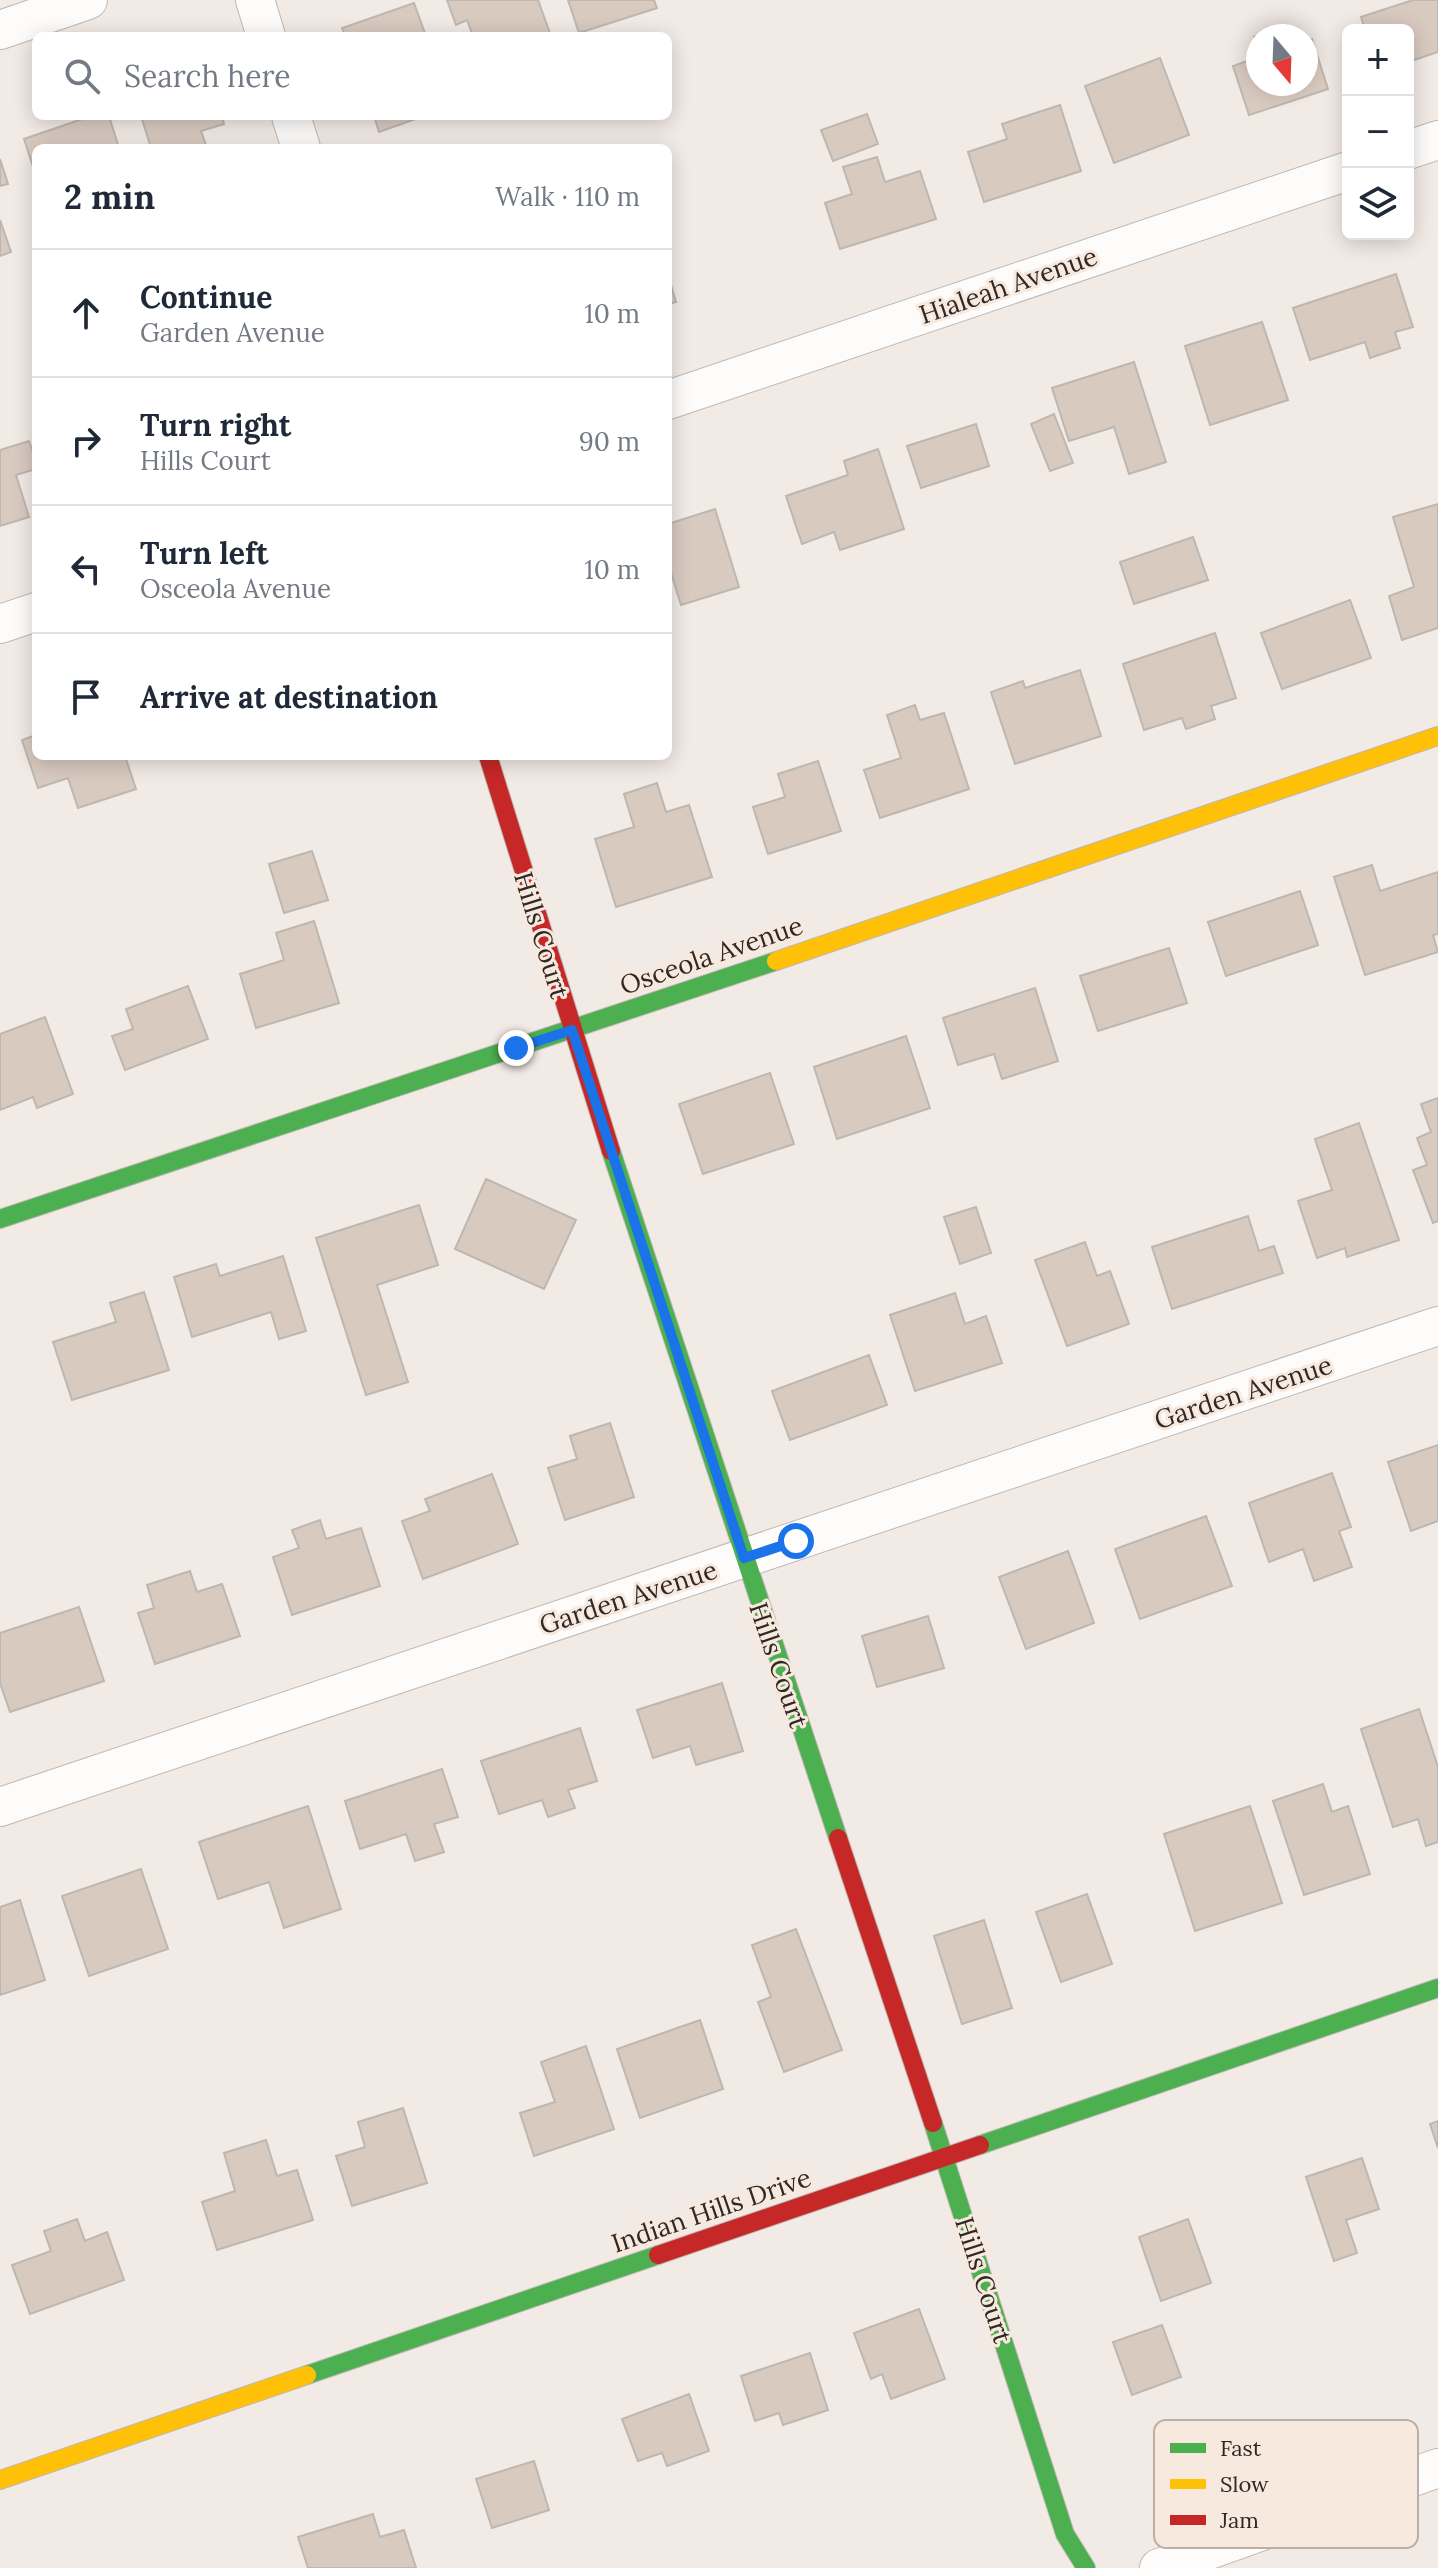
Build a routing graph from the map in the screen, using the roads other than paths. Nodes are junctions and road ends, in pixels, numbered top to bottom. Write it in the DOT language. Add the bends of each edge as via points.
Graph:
graph roads {
  1 [pos="88,0"];
  2 [pos="255,0"];
  3 [pos="0,30"];
  4 [pos="265,32"];
  5 [pos="292,120"];
  6 [pos="1438,140"];
  7 [pos="300,144"];
  8 [pos="1414,148"];
  9 [pos="1342,173"];
  10 [pos="672,399"];
  11 [pos="32,613"];
  12 [pos="0,624"];
  13 [pos="1438,736"];
  14 [pos="489,760"];
  15 [pos="572,1030"];
  16 [pos="0,1219"];
  17 [pos="1438,1326"];
  18 [pos="744,1558"];
  19 [pos="0,1807"];
  20 [pos="1438,1988"];
  21 [pos="945,2158"];
  22 [pos="1438,2468"];
  23 [pos="1418,2475"];
  24 [pos="0,2480"];
  25 [pos="1215,2548"];
  26 [pos="1086,2568"];
  27 [pos="1159,2568"];
  1 -- 3 [label="street"];
  2 -- 4 [label="street"];
  5 -- 7 [label="street"];
  6 -- 8 [label="street"];
  9 -- 10 [label="street, Hialeah Avenue"];
  11 -- 12 [label="street"];
  13 -- 15 [label="street, Osceola Avenue"];
  14 -- 15 [label="street, Hills Court"];
  15 -- 16 [label="street, Osceola Avenue"];
  15 -- 18 [label="street, Hills Court"];
  17 -- 18 [label="street, Garden Avenue"];
  18 -- 19 [label="street, Garden Avenue"];
  18 -- 21 [label="street, Hills Court"];
  20 -- 21 [label="street, Indian Hills Drive"];
  21 -- 24 [label="street, Indian Hills Drive"];
  21 -- 26 [label="street, Hills Court" via="1065,2534"];
  22 -- 23 [label="street"];
  25 -- 27 [label="street"];
}
